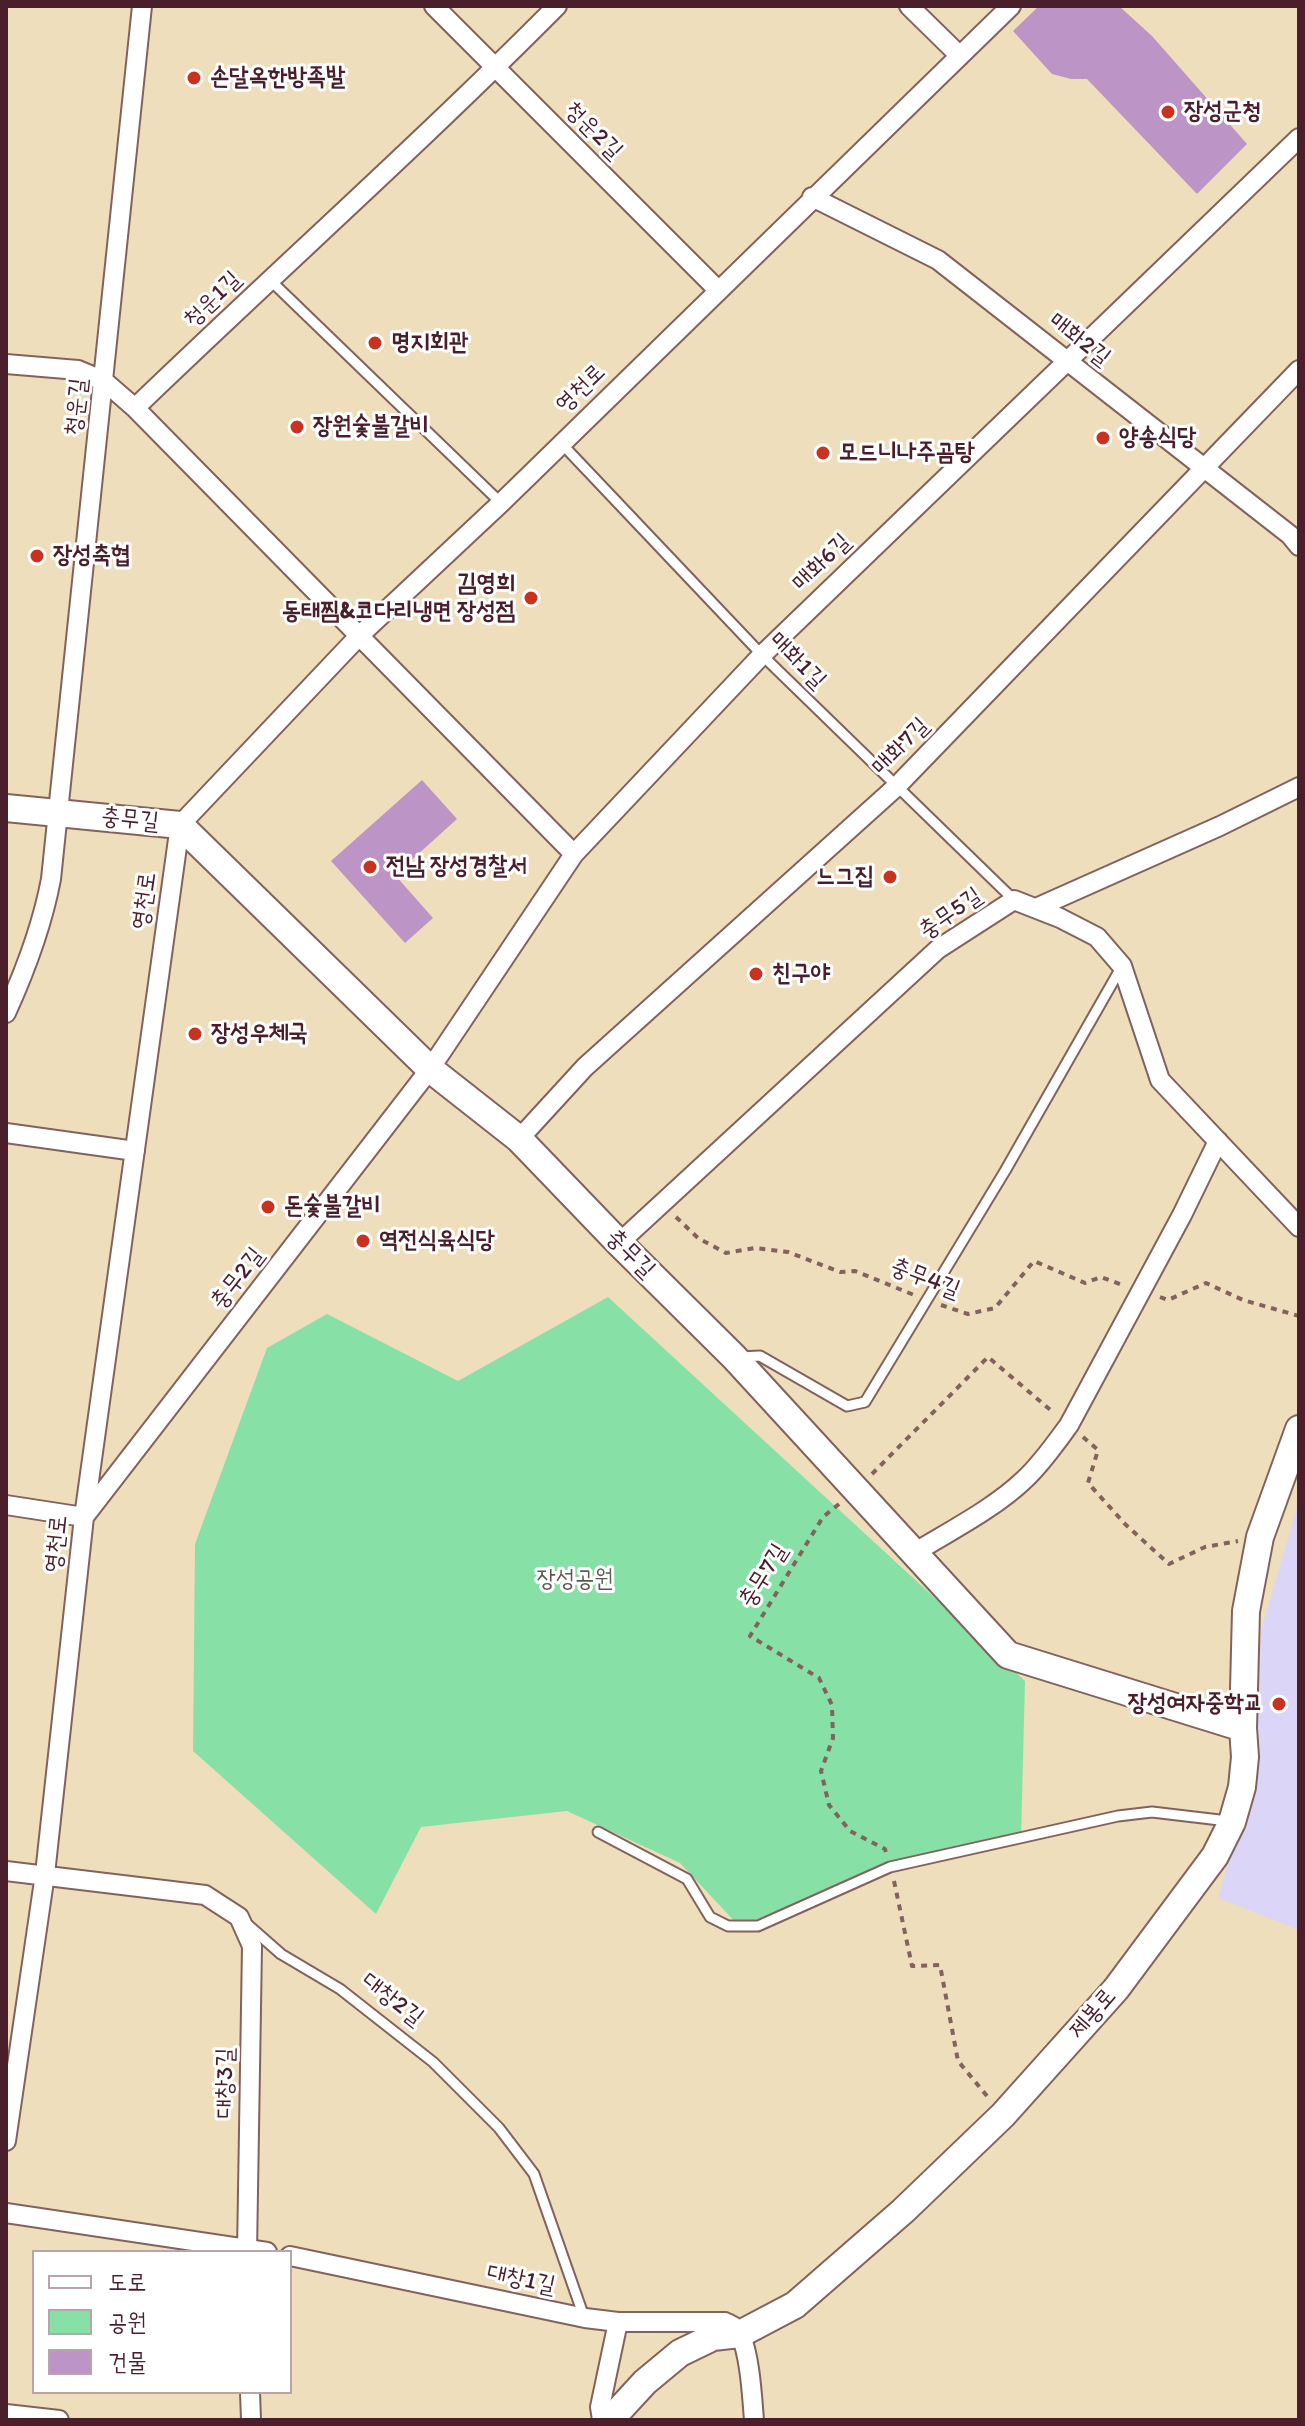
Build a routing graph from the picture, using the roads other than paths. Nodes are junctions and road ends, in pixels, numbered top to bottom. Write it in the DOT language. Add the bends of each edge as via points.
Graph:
graph roads {
  1 [pos="142,6"];
  2 [pos="434,6"];
  3 [pos="557,6"];
  4 [pos="909,6"];
  5 [pos="1011,6"];
  6 [pos="960,56"];
  7 [pos="496,67"];
  8 [pos="1299,138"];
  9 [pos="812,197"];
  10 [pos="269,279"];
  11 [pos="718,290"];
  12 [pos="1065,361"];
  13 [pos="6,364"];
  14 [pos="1299,370"];
  15 [pos="104,381"];
  16 [pos="135,408"];
  17 [pos="561,443"];
  18 [pos="1205,468"];
  19 [pos="501,503"];
  20 [pos="1299,546"];
  21 [pos="360,635"];
  22 [pos="762,655"];
  23 [pos="896,787"];
  24 [pos="1299,787"];
  25 [pos="6,808"];
  26 [pos="58,813"];
  27 [pos="180,825"];
  28 [pos="574,854"];
  29 [pos="1014,900"];
  30 [pos="1036,908"];
  31 [pos="1122,966"];
  32 [pos="6,1013"];
  33 [pos="430,1069"];
  34 [pos="6,1133"];
  35 [pos="519,1139"];
  36 [pos="1218,1141"];
  37 [pos="135,1151"];
  38 [pos="1299,1227"];
  39 [pos="619,1243"];
  40 [pos="734,1357"];
  41 [pos="1299,1429"];
  42 [pos="6,1505"];
  43 [pos="84,1517"];
  44 [pos="914,1553"];
  45 [pos="1243,1728"];
  46 [pos="1232,1822"];
  47 [pos="598,1832"];
  48 [pos="6,1871"];
  49 [pos="45,1874"];
  50 [pos="239,1917"];
  51 [pos="6,2141"];
  52 [pos="6,2213"];
  53 [pos="247,2250"];
  54 [pos="292,2256"];
  55 [pos="585,2318"];
  56 [pos="618,2322"];
  57 [pos="740,2334"];
  58 [pos="250,2394"];
  59 [pos="6,2414"];
  60 [pos="59,2420"];
  61 [pos="251,2420"];
  62 [pos="602,2420"];
  63 [pos="610,2420"];
  64 [pos="754,2420"];
  1 -- 15 [label="street, 청운길"];
  2 -- 7 [label="street, 청운2길"];
  3 -- 7 [label="street, 청운1길"];
  4 -- 6 [label="street"];
  5 -- 6 [label="street, 영천로"];
  6 -- 9 [label="street, 영천로"];
  7 -- 10 [label="street, 청운1길"];
  7 -- 11 [label="street, 청운2길"];
  8 -- 12 [label="street, 매화6길"];
  9 -- 11 [label="street, 영천로"];
  9 -- 12 [label="street, 매화2길" via="938,260"];
  10 -- 16 [label="street, 청운1길"];
  10 -- 19 [label="lane"];
  11 -- 17 [label="street, 영천로"];
  12 -- 18 [label="street, 매화2길"];
  12 -- 22 [label="street, 매화6길"];
  13 -- 15 [label="street" via="78,370"];
  14 -- 18 [label="street, 매화7길"];
  15 -- 16 [label="street"];
  15 -- 26 [label="street, 청운길"];
  16 -- 21 [label="street"];
  17 -- 19 [label="street, 영천로"];
  17 -- 22 [label="lane, 매화1길"];
  18 -- 20 [label="street, 매화2길"];
  18 -- 23 [label="street, 매화7길"];
  19 -- 21 [label="street, 영천로"];
  21 -- 27 [label="street, 영천로"];
  21 -- 28 [label="street"];
  22 -- 23 [label="lane, 매화1길"];
  22 -- 28 [label="street, 매화6길"];
  23 -- 29 [label="lane, 매화1길"];
  23 -- 35 [label="street, 매화7길" via="585,1067"];
  24 -- 30 [label="street"];
  25 -- 26 [label="street, 충무길"];
  26 -- 27 [label="street, 충무길"];
  26 -- 32 [label="street, 청운길" via="43,918"];
  27 -- 33 [label="street, 충무길"];
  27 -- 37 [label="street, 영천로"];
  28 -- 33 [label="street, 매화6길"];
  29 -- 30 [label="street, 충무5길"];
  29 -- 39 [label="street, 충무5길" via="938,949"];
  30 -- 31 [label="street, 충무5길" via="1097,937"];
  31 -- 36 [label="street, 충무5길" via="1160,1080"];
  31 -- 40 [label="lane" via="865,1402 847,1406 760,1356"];
  33 -- 35 [label="street, 충무길"];
  33 -- 43 [label="street, 충무2길"];
  34 -- 37 [label="street"];
  35 -- 39 [label="street, 충무길"];
  36 -- 38 [label="street, 충무5길"];
  36 -- 44 [label="street" via="1050,1452 1023,1481"];
  37 -- 43 [label="street, 영천로"];
  39 -- 40 [label="street, 충무길"];
  40 -- 44 [label="street, 충무길"];
  41 -- 45 [label="street, 제봉로" via="1260,1537 1246,1611"];
  42 -- 43 [label="street"];
  43 -- 49 [label="street, 영천로"];
  44 -- 45 [label="street, 충무길" via="1008,1655"];
  45 -- 46 [label="street, 제봉로" via="1242,1787"];
  46 -- 47 [label="lane" via="1152,1812 1118,1816 890,1867 758,1926 728,1926 710,1917 687,1879"];
  46 -- 57 [label="street, 제봉로" via="1215,1856 1116,1989 1003,2115 795,2305"];
  48 -- 49 [label="street, 대창2길"];
  49 -- 50 [label="street, 대창2길" via="205,1895"];
  49 -- 51 [label="street, 영천로"];
  50 -- 53 [label="street, 대창3길" via="252,1946"];
  50 -- 55 [label="lane, 대창2길" via="281,1954 340,1989 433,2062 499,2128 534,2174"];
  52 -- 53 [label="street"];
  54 -- 55 [label="street, 대창1길"];
  55 -- 56 [label="street, 대창1길"];
  56 -- 57 [label="street, 대창1길" via="725,2322"];
  56 -- 62 [label="street" via="600,2407"];
  57 -- 63 [label="street, 제봉로" via="713,2337 680,2353"];
  57 -- 64 [label="street"];
  58 -- 61 [label="street"];
  59 -- 60 [label="street"];
}
